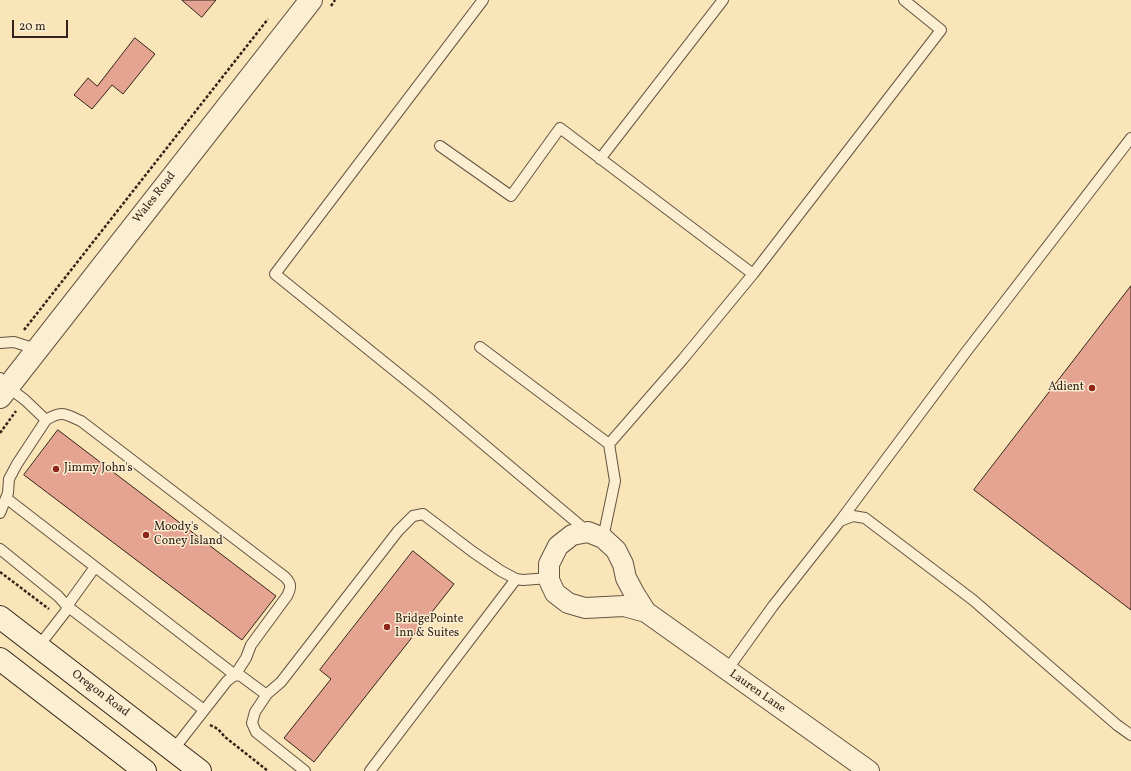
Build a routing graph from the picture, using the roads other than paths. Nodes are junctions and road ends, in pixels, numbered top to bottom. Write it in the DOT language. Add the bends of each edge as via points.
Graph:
graph roads {
  1 [pos="311,0"];
  2 [pos="483,0"];
  3 [pos="724,0"];
  4 [pos="904,0"];
  5 [pos="1131,138"];
  6 [pos="440,146"];
  7 [pos="600,159"];
  8 [pos="753,274"];
  9 [pos="0,343"];
  10 [pos="480,347"];
  11 [pos="36,350"];
  12 [pos="2,387"];
  13 [pos="46,420"];
  14 [pos="609,444"];
  15 [pos="6,498"];
  16 [pos="0,512"];
  17 [pos="840,521"];
  18 [pos="596,535"];
  19 [pos="0,549"];
  20 [pos="95,567"];
  21 [pos="549,578"];
  22 [pos="516,579"];
  23 [pos="67,606"];
  24 [pos="646,612"];
  25 [pos="0,617"];
  26 [pos="38,647"];
  27 [pos="0,659"];
  28 [pos="727,670"];
  29 [pos="234,675"];
  30 [pos="268,694"];
  31 [pos="204,710"];
  32 [pos="1131,735"];
  33 [pos="173,750"];
  34 [pos="145,771"];
  35 [pos="200,771"];
  36 [pos="305,771"];
  37 [pos="370,771"];
  38 [pos="869,771"];
  1 -- 11 [label="street, Wales Road"];
  2 -- 18 [label="lane" via="275,274"];
  3 -- 7 [label="lane"];
  4 -- 8 [label="lane" via="941,30"];
  5 -- 17 [label="lane"];
  6 -- 7 [label="lane" via="511,196 560,128"];
  7 -- 8 [label="lane"];
  8 -- 14 [label="lane"];
  9 -- 11 [label="lane" via="14,342"];
  10 -- 14 [label="lane"];
  11 -- 12 [label="street, Wales Road"];
  12 -- 13 [label="lane" via="25,400"];
  13 -- 15 [label="lane" via="9,479"];
  13 -- 29 [label="lane" via="61,413 80,421 286,576 290,582 287,596 251,645 246,658"];
  14 -- 18 [label="lane" via="615,481"];
  15 -- 16 [label="lane"];
  15 -- 20 [label="lane"];
  17 -- 28 [label="lane" via="773,606"];
  17 -- 32 [label="lane" via="853,516 865,518 973,600"];
  18 -- 21 [label="street" via="572,535 558,546 549,564"];
  18 -- 24 [label="street, Lauren Lane" via="616,550 626,578"];
  19 -- 23 [label="lane"];
  20 -- 23 [label="lane"];
  20 -- 29 [label="lane"];
  21 -- 22 [label="lane"];
  21 -- 24 [label="street, Lauren Lane" via="556,593 568,603 585,608 624,606"];
  22 -- 30 [label="lane" via="473,552 423,514 413,516 398,531 281,682"];
  22 -- 37 [label="lane"];
  23 -- 26 [label="lane" via="66,611"];
  23 -- 31 [label="lane"];
  24 -- 28 [label="street, Lauren Lane"];
  25 -- 26 [label="street, Oregon Road"];
  26 -- 33 [label="street, Oregon Road"];
  27 -- 34 [label="street"];
  28 -- 38 [label="street, Lauren Lane"];
  29 -- 30 [label="lane" via="241,676"];
  29 -- 31 [label="lane"];
  30 -- 36 [label="lane" via="254,712 252,723 256,732"];
  31 -- 33 [label="lane"];
  33 -- 35 [label="street, Oregon Road"];
}
